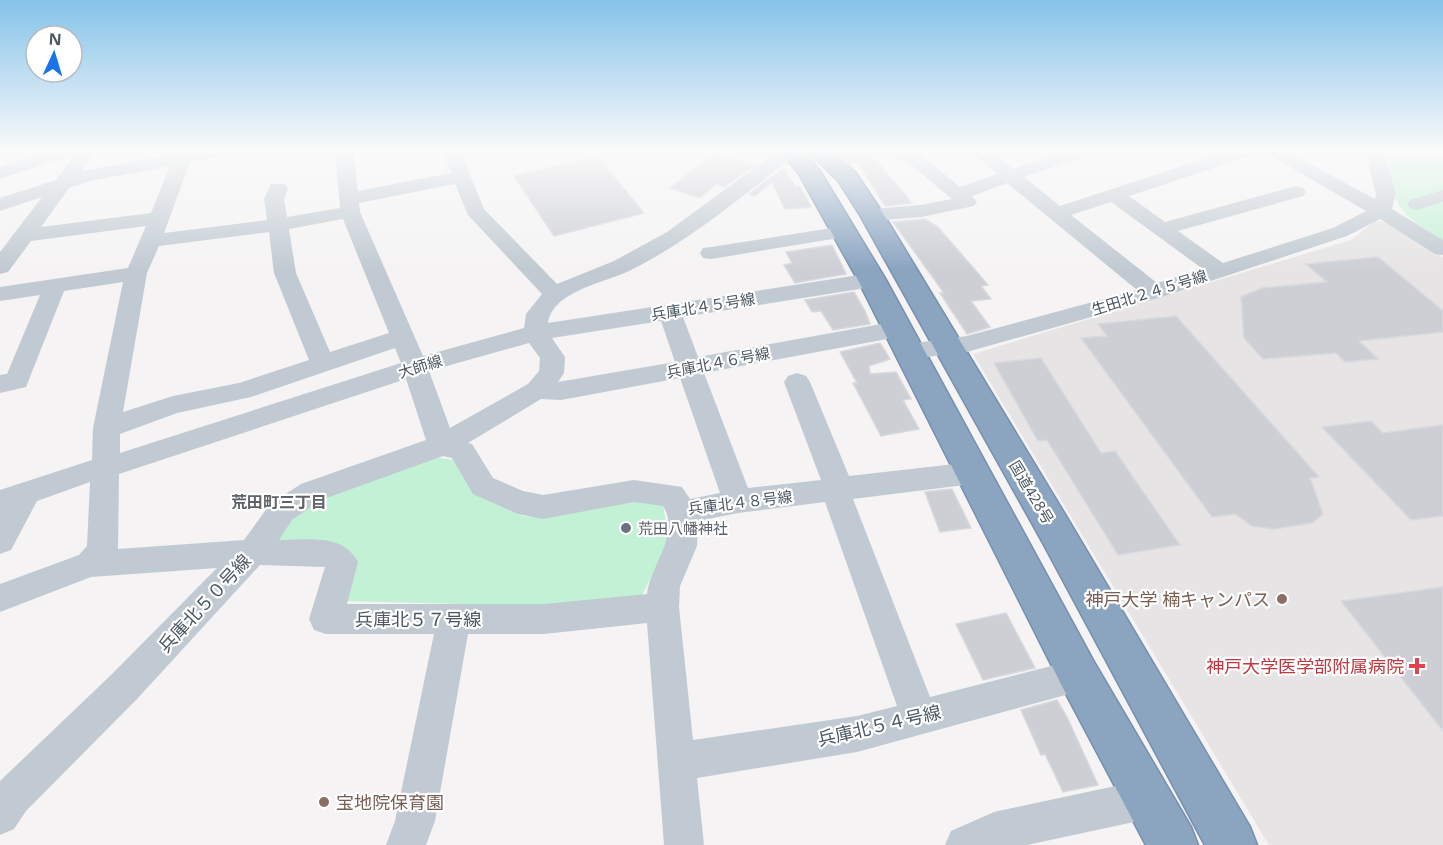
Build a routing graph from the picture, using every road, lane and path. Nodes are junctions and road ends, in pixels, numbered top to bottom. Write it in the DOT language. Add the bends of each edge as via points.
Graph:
graph roads {
  1 [pos="48,189"];
  2 [pos="61,189"];
  3 [pos="170,189"];
  4 [pos="277,189"];
  5 [pos="348,189"];
  6 [pos="412,189"];
  7 [pos="467,189"];
  8 [pos="738,189"];
  9 [pos="826,189"];
  10 [pos="850,189"];
  11 [pos="952,189"];
  12 [pos="971,189"];
  13 [pos="1027,189"];
  14 [pos="1131,189"];
  15 [pos="1341,189"];
  16 [pos="1385,189"];
  17 [pos="1296,192"];
  18 [pos="958,194"];
  19 [pos="1114,195"];
  20 [pos="1443,196"];
  21 [pos="1417,204"];
  22 [pos="0,205"];
  23 [pos="349,205"];
  24 [pos="1381,212"];
  25 [pos="1058,213"];
  26 [pos="159,218"];
  27 [pos="858,224"];
  28 [pos="278,225"];
  29 [pos="1162,229"];
  30 [pos="26,235"];
  31 [pos="151,241"];
  32 [pos="1443,249"];
  33 [pos="711,254"];
  34 [pos="4,258"];
  35 [pos="1220,271"];
  36 [pos="136,273"];
  37 [pos="872,280"];
  38 [pos="55,285"];
  39 [pos="1154,292"];
  40 [pos="0,294"];
  41 [pos="554,294"];
  42 [pos="669,311"];
  43 [pos="535,333"];
  44 [pos="402,337"];
  45 [pos="904,340"];
  46 [pos="947,347"];
  47 [pos="322,362"];
  48 [pos="415,367"];
  49 [pos="689,367"];
  50 [pos="798,382"];
  51 [pos="0,384"];
  52 [pos="537,390"];
  53 [pos="106,428"];
  54 [pos="442,445"];
  55 [pos="105,468"];
  56 [pos="974,473"];
  57 [pos="835,490"];
  58 [pos="13,497"];
  59 [pos="738,501"];
  60 [pos="683,512"];
  61 [pos="0,541"];
  62 [pos="253,552"];
  63 [pos="90,564"];
  64 [pos="0,598"];
  65 [pos="662,607"];
  66 [pos="454,620"];
  67 [pos="1079,676"];
  68 [pos="919,717"];
  69 [pos="676,762"];
  70 [pos="1148,799"];
  71 [pos="0,815"];
  72 [pos="406,845"];
  73 [pos="684,845"];
  74 [pos="965,845"];
  75 [pos="1173,845"];
  76 [pos="1232,845"];
  1 -- 22 [label="street"];
  2 -- 30 [label="street"];
  3 -- 26 [label="street"];
  4 -- 28 [label="street" via="274,199"];
  5 -- 23 [label="street"];
  6 -- 23 [label="street"];
  7 -- 41 [label="street" via="475,211"];
  8 -- 41 [label="street" via="674,236 622,266"];
  9 -- 27 [label="highway, 国道428号"];
  10 -- 27 [label="highway, 国道428号"];
  11 -- 18 [label="street"];
  12 -- 18 [label="street"];
  13 -- 25 [label="street"];
  14 -- 19 [label="street"];
  15 -- 24 [label="street"];
  16 -- 24 [label="street"];
  17 -- 29 [label="street"];
  18 -- 27 [label="street" via="967,202"];
  19 -- 25 [label="street"];
  19 -- 29 [label="street"];
  20 -- 21 [label="street"];
  23 -- 28 [label="street"];
  23 -- 44 [label="street"];
  24 -- 32 [label="street"];
  24 -- 35 [label="street, 生田北２４５号線" via="1340,232"];
  25 -- 39 [label="street"];
  26 -- 30 [label="street"];
  26 -- 31 [label="street"];
  27 -- 33 [label="street"];
  27 -- 37 [label="highway, 国道428号"];
  27 -- 46 [label="highway, 国道428号"];
  28 -- 31 [label="street"];
  28 -- 47 [label="street" via="285,273"];
  29 -- 35 [label="street"];
  30 -- 34 [label="street"];
  31 -- 36 [label="street"];
  35 -- 39 [label="street, 生田北２４５号線"];
  36 -- 38 [label="street"];
  36 -- 53 [label="street"];
  37 -- 42 [label="street, 兵庫北４５号線"];
  37 -- 45 [label="highway, 国道428号"];
  38 -- 40 [label="street"];
  38 -- 51 [label="street" via="17,381"];
  39 -- 46 [label="street, 生田北２４５号線"];
  41 -- 43 [label="street" via="538,314"];
  42 -- 43 [label="street, 兵庫北４５号線"];
  42 -- 49 [label="street"];
  43 -- 48 [label="street, 大師線"];
  43 -- 52 [label="street" via="553,357 551,373"];
  44 -- 47 [label="street"];
  44 -- 48 [label="street"];
  45 -- 46 [label="street, 生田北２４５号線"];
  45 -- 49 [label="street, 兵庫北４６号線"];
  45 -- 56 [label="highway, 国道428号"];
  46 -- 76 [label="highway, 国道428号"];
  47 -- 53 [label="street" via="243,391 174,405"];
  48 -- 54 [label="street"];
  48 -- 55 [label="street, 大師線"];
  49 -- 52 [label="street, 兵庫北４６号線" via="561,390"];
  49 -- 59 [label="street"];
  50 -- 57 [label="street" via="835,477"];
  52 -- 54 [label="street, 兵庫北５０号線"];
  53 -- 55 [label="street"];
  54 -- 60 [label="street, 兵庫北４８号線" via="462,451 483,486 518,502 543,507 634,491 672,495"];
  54 -- 62 [label="street, 兵庫北５０号線" via="311,492 281,512"];
  55 -- 58 [label="street, 大師線"];
  55 -- 63 [label="street" via="102,551"];
  56 -- 57 [label="street, 兵庫北４８号線"];
  56 -- 67 [label="highway, 国道428号"];
  57 -- 59 [label="street, 兵庫北４８号線"];
  57 -- 68 [label="street"];
  58 -- 61 [label="street"];
  59 -- 60 [label="street, 兵庫北４８号線"];
  60 -- 65 [label="street" via="681,546 664,586"];
  62 -- 63 [label="street"];
  62 -- 66 [label="street, 兵庫北５７号線" via="333,554 342,562 326,619"];
  62 -- 71 [label="street, 兵庫北５０号線" via="12,797"];
  63 -- 64 [label="street"];
  65 -- 66 [label="street, 兵庫北５７号線" via="544,619"];
  65 -- 69 [label="street"];
  66 -- 72 [label="street" via="415,821"];
  67 -- 68 [label="street, 兵庫北５４号線"];
  67 -- 70 [label="highway, 国道428号"];
  68 -- 69 [label="street, 兵庫北５４号線" via="857,734"];
  69 -- 73 [label="street"];
  70 -- 74 [label="street" via="994,832"];
  70 -- 75 [label="highway, 国道428号"];
}
